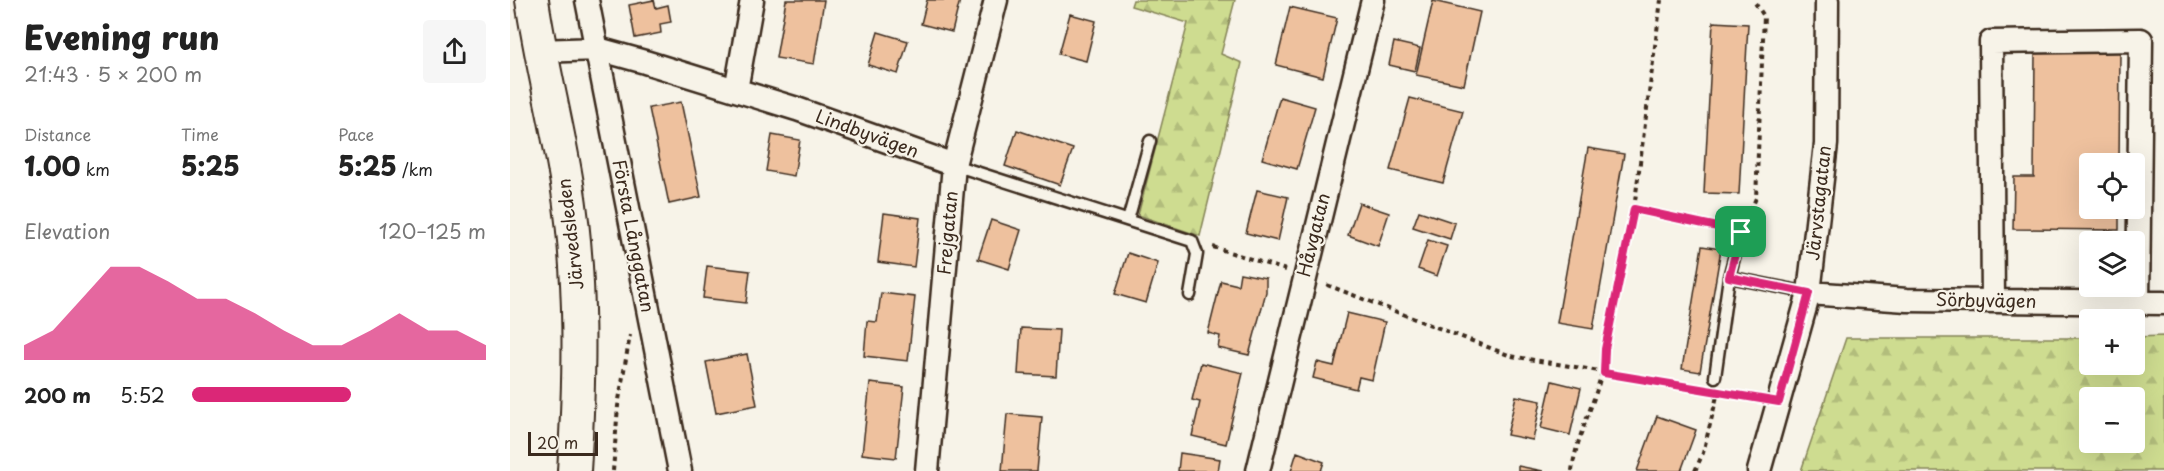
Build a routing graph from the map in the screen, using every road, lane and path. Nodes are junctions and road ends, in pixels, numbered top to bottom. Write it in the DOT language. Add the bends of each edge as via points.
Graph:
graph roads {
  1 [pos="532,0"];
  2 [pos="587,0"];
  3 [pos="752,0"];
  4 [pos="996,0"];
  5 [pos="1373,0"];
  6 [pos="1661,0"];
  7 [pos="1754,0"];
  8 [pos="1827,0"];
  9 [pos="598,49"];
  10 [pos="539,51"];
  11 [pos="736,90"];
  12 [pos="1150,141"];
  13 [pos="954,165"];
  14 [pos="1634,209"];
  15 [pos="1128,220"];
  16 [pos="1741,232"];
  17 [pos="1192,241"];
  18 [pos="1304,276"];
  19 [pos="1729,277"];
  20 [pos="1809,293"];
  21 [pos="1190,295"];
  22 [pos="1994,301"];
  23 [pos="2138,303"];
  24 [pos="2164,303"];
  25 [pos="631,328"];
  26 [pos="1604,373"];
  27 [pos="1715,377"];
  28 [pos="1718,392"];
  29 [pos="1779,402"];
  30 [pos="574,471"];
  31 [pos="613,471"];
  32 [pos="680,471"];
  33 [pos="927,471"];
  34 [pos="1258,471"];
  35 [pos="1572,471"];
  36 [pos="1695,471"];
  37 [pos="1759,471"];
  1 -- 10 [label="main road, Järvedsleden"];
  2 -- 9 [label="street, Första Långgatan"];
  3 -- 11 [label="street"];
  4 -- 13 [label="street, Frejgatan"];
  5 -- 18 [label="street, Håvgatan"];
  6 -- 14 [label="path"];
  7 -- 16 [label="path" via="1764,16 1755,198"];
  8 -- 20 [label="street, Järvstagatan" via="1826,144"];
  9 -- 10 [label="street, Lindbyvägen"];
  9 -- 11 [label="street, Lindbyvägen"];
  9 -- 32 [label="street, Första Långgatan"];
  10 -- 30 [label="main road, Järvedsleden" via="567,184 578,299"];
  11 -- 13 [label="street, Lindbyvägen"];
  12 -- 15 [label="lane"];
  13 -- 15 [label="lane, Lindbyvägen"];
  13 -- 33 [label="street, Frejgatan"];
  14 -- 16 [label="path"];
  14 -- 26 [label="path" via="1605,349"];
  15 -- 17 [label="lane, Lindbyvägen"];
  16 -- 19 [label="lane"];
  17 -- 18 [label="path"];
  17 -- 21 [label="lane" via="1197,254"];
  18 -- 26 [label="path" via="1511,356"];
  18 -- 34 [label="street, Håvgatan"];
  19 -- 20 [label="lane"];
  19 -- 27 [label="lane"];
  20 -- 22 [label="street, Sörbyvägen"];
  20 -- 29 [label="street, Järvstagatan"];
  22 -- 23 [label="street, Sörbyvägen"];
  22 -- 23 [label="street" via="1991,42 2140,40"];
  23 -- 24 [label="street, Sörbyvägen"];
  25 -- 31 [label="path" via="618,406"];
  26 -- 28 [label="path"];
  26 -- 35 [label="path" via="1574,452"];
  28 -- 29 [label="path"];
  28 -- 36 [label="path"];
  29 -- 37 [label="street, Järvstagatan"];
}
